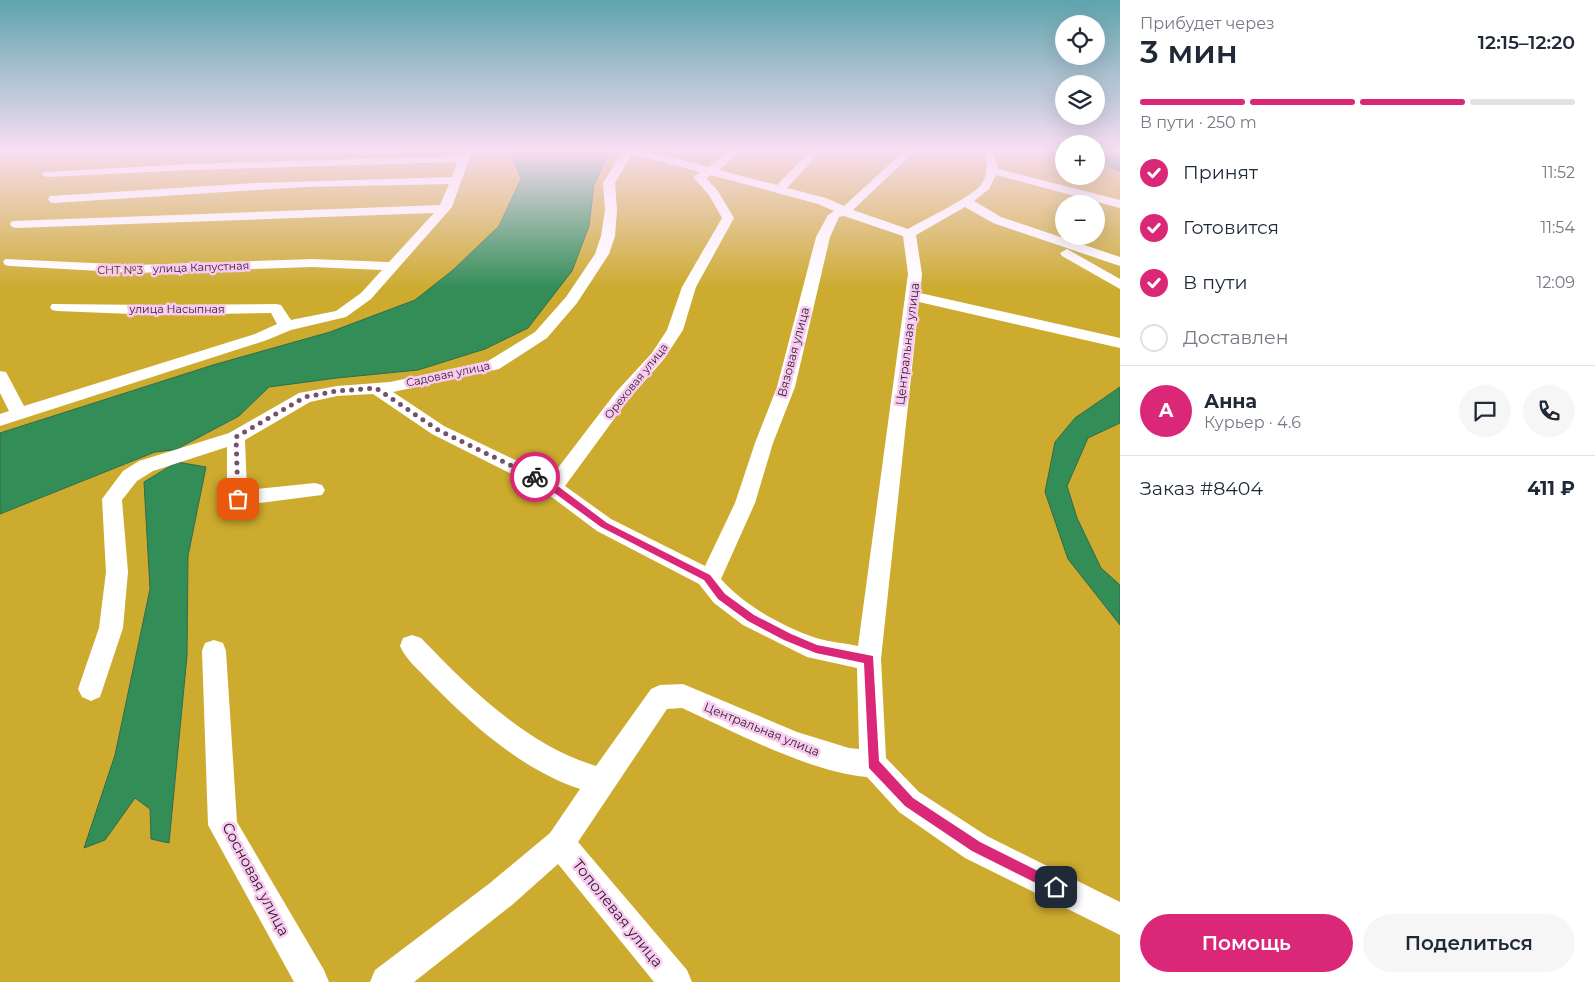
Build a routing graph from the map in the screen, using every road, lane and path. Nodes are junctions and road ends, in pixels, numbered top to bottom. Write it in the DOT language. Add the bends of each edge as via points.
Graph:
graph roads {
  1 [pos="93,197"];
  2 [pos="449,197"];
  3 [pos="610,197"];
  4 [pos="716,197"];
  5 [pos="803,197"];
  6 [pos="860,197"];
  7 [pos="970,197"];
  8 [pos="1098,197"];
  9 [pos="54,199"];
  10 [pos="964,201"];
  11 [pos="1120,204"];
  12 [pos="444,209"];
  13 [pos="845,211"];
  14 [pos="16,224"];
  15 [pos="909,234"];
  16 [pos="1045,237"];
  17 [pos="10,262"];
  18 [pos="1120,262"];
  19 [pos="393,266"];
  20 [pos="1120,285"];
  21 [pos="912,296"];
  22 [pos="57,307"];
  23 [pos="286,326"];
  24 [pos="1120,343"];
  25 [pos="0,376"];
  26 [pos="376,388"];
  27 [pos="19,414"];
  28 [pos="0,420"];
  29 [pos="236,437"];
  30 [pos="553,488"];
  31 [pos="315,490"];
  32 [pos="710,581"];
  33 [pos="412,646"];
  34 [pos="214,651"];
  35 [pos="869,659"];
  36 [pos="92,689"];
  37 [pos="873,764"];
  38 [pos="602,782"];
  39 [pos="560,843"];
  40 [pos="1120,919"];
  41 [pos="312,982"];
  42 [pos="387,982"];
  43 [pos="675,982"];
  1 -- 9 [label="street"];
  2 -- 12 [label="street"];
  3 -- 26 [label="street, Садовая улица" via="608,236 602,254 572,300 541,335 493,366"];
  4 -- 30 [label="street, Ореховая улица" via="728,218 689,287 675,330"];
  5 -- 13 [label="street"];
  6 -- 13 [label="street, Вязовая улица"];
  7 -- 10 [label="street"];
  8 -- 11 [label="street"];
  10 -- 15 [label="street"];
  10 -- 16 [label="street" via="997,220"];
  12 -- 14 [label="street"];
  12 -- 19 [label="street"];
  13 -- 15 [label="street"];
  13 -- 32 [label="street, Вязовая улица" via="834,215 823,237 786,387 745,503"];
  15 -- 21 [label="street, Центральная улица" via="915,274"];
  16 -- 18 [label="street"];
  16 -- 20 [label="street"];
  17 -- 19 [label="street, улица Капустная" via="136,269 312,263"];
  19 -- 23 [label="street" via="366,296 341,314"];
  21 -- 24 [label="street"];
  21 -- 35 [label="street, Центральная улица"];
  22 -- 23 [label="street, улица Насыпная" via="156,310 276,308"];
  23 -- 27 [label="street"];
  25 -- 27 [label="street"];
  26 -- 29 [label="street, Садовая улица" via="305,397"];
  26 -- 30 [label="street" via="438,430"];
  27 -- 28 [label="street"];
  29 -- 31 [label="street" via="238,499"];
  29 -- 36 [label="street, Садовая улица" via="146,466 130,476 112,499 117,572 111,628"];
  30 -- 32 [label="street" via="604,525"];
  32 -- 35 [label="street" via="722,596 751,618 788,637 816,649"];
  33 -- 38 [label="street" via="445,682 504,733 567,771"];
  34 -- 41 [label="street, Сосновая улица" via="223,825"];
  35 -- 37 [label="street, Центральная улица"];
  37 -- 38 [label="street, Центральная улица" via="849,762 796,745 683,696 660,697"];
  37 -- 40 [label="street" via="909,802 976,847"];
  38 -- 39 [label="street, Центральная улица"];
  39 -- 42 [label="street, Центральная улица" via="502,894"];
  39 -- 43 [label="street, Тополевая улица"];
}
